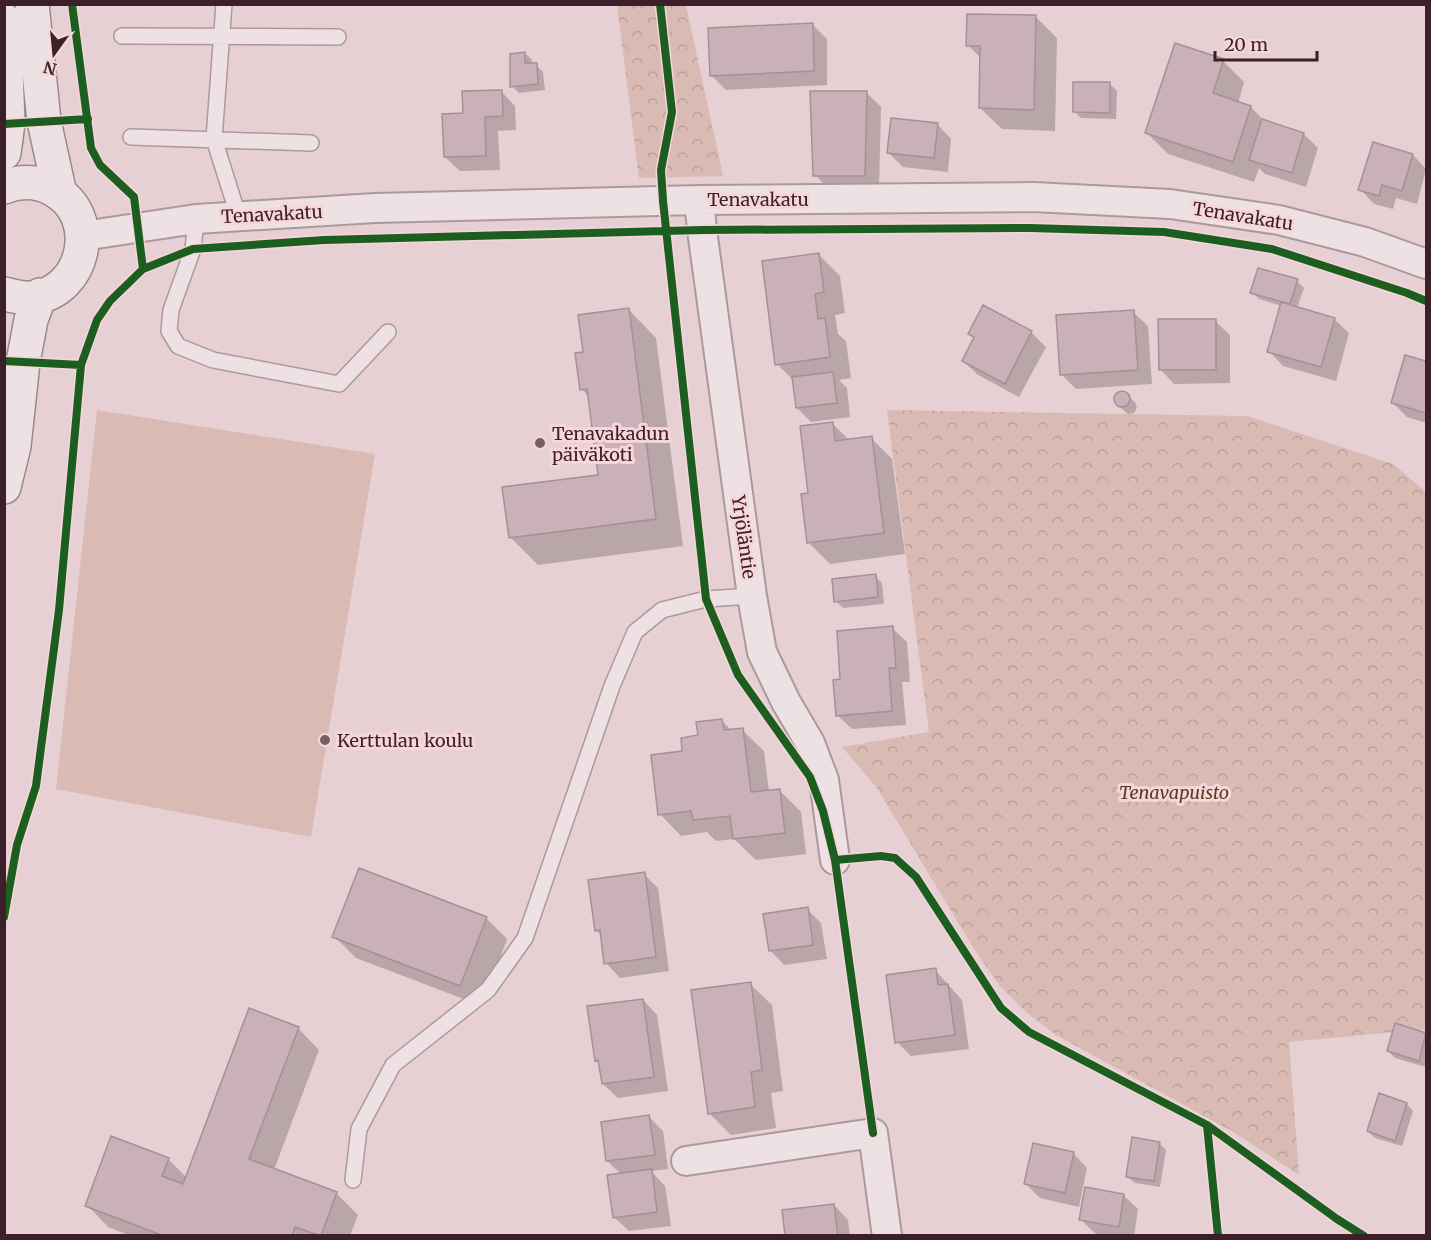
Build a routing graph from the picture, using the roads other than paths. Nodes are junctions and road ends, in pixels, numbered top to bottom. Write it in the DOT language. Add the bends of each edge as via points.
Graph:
graph roads {
  1 [pos="32,4"];
  2 [pos="224,4"];
  3 [pos="4,20"];
  4 [pos="122,36"];
  5 [pos="222,37"];
  6 [pos="338,37"];
  7 [pos="131,136"];
  8 [pos="214,139"];
  9 [pos="311,143"];
  10 [pos="4,153"];
  11 [pos="4,186"];
  12 [pos="60,194"];
  13 [pos="699,200"];
  14 [pos="238,215"];
  15 [pos="196,219"];
  16 [pos="83,236"];
  17 [pos="1426,264"];
  18 [pos="4,294"];
  19 [pos="40,295"];
  20 [pos="388,332"];
  21 [pos="4,487"];
  22 [pos="752,596"];
  23 [pos="835,860"];
  24 [pos="686,1161"];
  25 [pos="353,1180"];
  26 [pos="886,1236"];
  1 -- 12 [label="street" via="44,121"];
  2 -- 5 [label="lane"];
  3 -- 10 [label="street" via="8,115"];
  4 -- 5 [label="lane"];
  5 -- 6 [label="lane"];
  5 -- 8 [label="lane"];
  7 -- 8 [label="lane"];
  8 -- 9 [label="lane"];
  8 -- 14 [label="lane"];
  11 -- 12 [label="street" via="29,182"];
  12 -- 16 [label="street" via="80,219"];
  13 -- 14 [label="street, Tenavakatu"];
  13 -- 17 [label="street, Tenavakatu" via="1034,197 1170,204 1279,220 1365,242"];
  13 -- 22 [label="street, Yrjöläntie"];
  14 -- 15 [label="street, Tenavakatu"];
  15 -- 16 [label="street, Tenavakatu"];
  15 -- 20 [label="lane" via="193,249 171,310 169,331 178,346 213,360 339,384"];
  16 -- 19 [label="street" via="83,250 70,276 60,286"];
  18 -- 19 [label="street" via="33,298"];
  19 -- 21 [label="street" via="23,362 14,446"];
  22 -- 23 [label="street, Yrjöläntie" via="762,652 810,744 824,780"];
  22 -- 25 [label="lane" via="706,599 662,610 635,632 612,686 525,938 488,990 393,1065 359,1129"];
  24 -- 26 [label="street" via="873,1133"];
}
